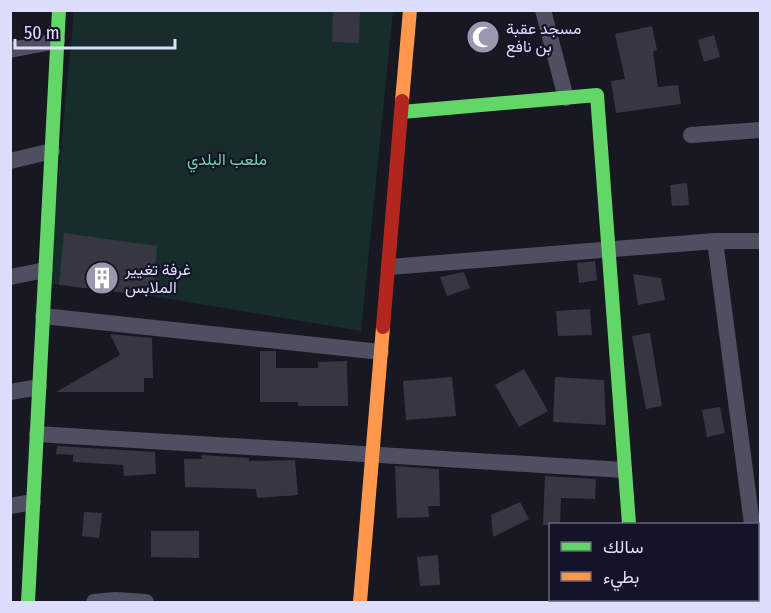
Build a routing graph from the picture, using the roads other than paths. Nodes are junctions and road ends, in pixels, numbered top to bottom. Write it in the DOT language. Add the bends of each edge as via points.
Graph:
graph roads {
  1 [pos="59,10"];
  2 [pos="410,10"];
  3 [pos="543,10"];
  4 [pos="57,41"];
  5 [pos="10,51"];
  6 [pos="566,98"];
  7 [pos="402,112"];
  8 [pos="760,130"];
  9 [pos="691,135"];
  10 [pos="52,152"];
  11 [pos="10,161"];
  12 [pos="715,241"];
  13 [pos="760,241"];
  14 [pos="607,249"];
  15 [pos="389,267"];
  16 [pos="45,270"];
  17 [pos="10,277"];
  18 [pos="43,316"];
  19 [pos="381,352"];
  20 [pos="39,387"];
  21 [pos="10,392"];
  22 [pos="37,434"];
  23 [pos="372,456"];
  24 [pos="624,471"];
  25 [pos="33,502"];
  26 [pos="10,506"];
  27 [pos="628,523"];
  28 [pos="752,523"];
  29 [pos="28,603"];
  30 [pos="94,603"];
  31 [pos="146,603"];
  32 [pos="360,603"];
  1 -- 4 [label="street"];
  2 -- 7 [label="street"];
  3 -- 6 [label="street"];
  4 -- 5 [label="street"];
  4 -- 10 [label="street"];
  6 -- 7 [label="street"];
  6 -- 14 [label="street" via="597,95"];
  7 -- 15 [label="street"];
  8 -- 9 [label="street"];
  10 -- 11 [label="street"];
  10 -- 16 [label="street"];
  12 -- 13 [label="street"];
  12 -- 14 [label="street"];
  12 -- 28 [label="street"];
  14 -- 15 [label="street"];
  14 -- 24 [label="street"];
  15 -- 19 [label="street"];
  16 -- 17 [label="street"];
  16 -- 18 [label="street"];
  18 -- 19 [label="street"];
  18 -- 20 [label="street"];
  19 -- 23 [label="street"];
  20 -- 21 [label="street"];
  20 -- 22 [label="street"];
  22 -- 23 [label="street"];
  22 -- 25 [label="street"];
  23 -- 24 [label="street"];
  23 -- 32 [label="street"];
  24 -- 27 [label="street"];
  25 -- 26 [label="street"];
  25 -- 29 [label="street"];
  30 -- 31 [label="street"];
}
